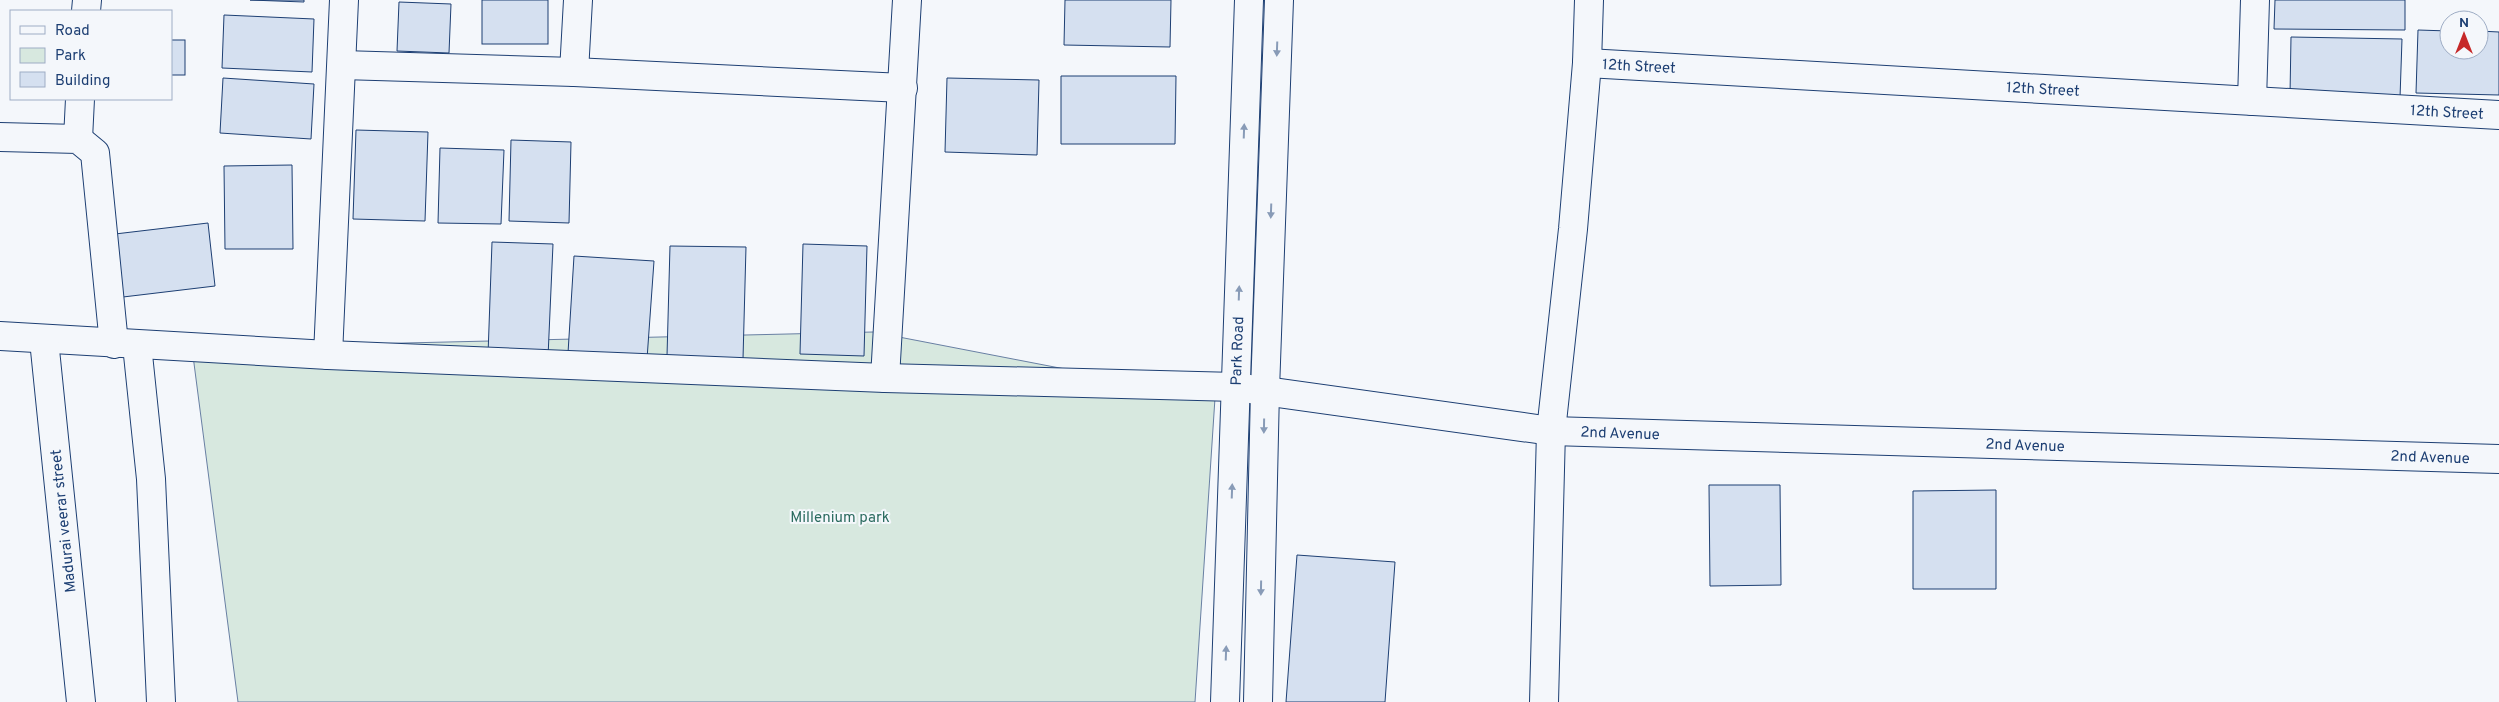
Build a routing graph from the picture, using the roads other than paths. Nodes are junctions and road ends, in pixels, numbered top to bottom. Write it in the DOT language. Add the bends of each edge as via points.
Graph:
graph roads {
  1 [pos="344,0"];
  2 [pos="578,0"];
  3 [pos="907,0"];
  4 [pos="1249,0"];
  5 [pos="1279,0"];
  6 [pos="1589,0"];
  7 [pos="2255,0"];
  8 [pos="1587,64"];
  9 [pos="342,65"];
  10 [pos="574,72"];
  11 [pos="903,88"];
  12 [pos="80,100"];
  13 [pos="2252,101"];
  14 [pos="2499,115"];
  15 [pos="0,137"];
  16 [pos="78,139"];
  17 [pos="0,336"];
  18 [pos="44,340"];
  19 [pos="126,344"];
  20 [pos="328,355"];
  21 [pos="885,378"];
  22 [pos="1236,387"];
  23 [pos="1265,390"];
  24 [pos="1550,431"];
  25 [pos="2499,459"];
  26 [pos="82,702"];
  27 [pos="161,702"];
  28 [pos="1225,702"];
  29 [pos="1258,702"];
  30 [pos="1544,702"];
  1 -- 9 [label="street"];
  2 -- 10 [label="street"];
  3 -- 11 [label="street"];
  22 -- 4 [label="street, Park Road, one-way"];
  5 -- 23 [label="street, Park Road, one-way"];
  6 -- 8 [label="street"];
  7 -- 13 [label="street"];
  8 -- 13 [label="street, 12th Street"];
  8 -- 24 [label="street"];
  9 -- 10 [label="street"];
  9 -- 20 [label="street"];
  10 -- 11 [label="street"];
  11 -- 21 [label="street"];
  12 -- 16 [label="street"];
  13 -- 14 [label="street, 12th Street"];
  15 -- 16 [label="street"];
  16 -- 19 [label="street" via="95,153"];
  17 -- 18 [label="street, 2nd Avenue"];
  18 -- 19 [label="street, 2nd Avenue"];
  18 -- 26 [label="street, Madurai veerar street"];
  19 -- 20 [label="street, 2nd Avenue"];
  19 -- 27 [label="street" via="151,479"];
  20 -- 21 [label="street, 2nd Avenue"];
  21 -- 22 [label="street, 2nd Avenue"];
  22 -- 23 [label="street, 2nd Avenue"];
  28 -- 22 [label="street, Park Road, one-way"];
  23 -- 24 [label="street, 2nd Avenue"];
  23 -- 29 [label="street, Park Road, one-way"];
  24 -- 25 [label="street, 2nd Avenue"];
  24 -- 30 [label="street"];
}
